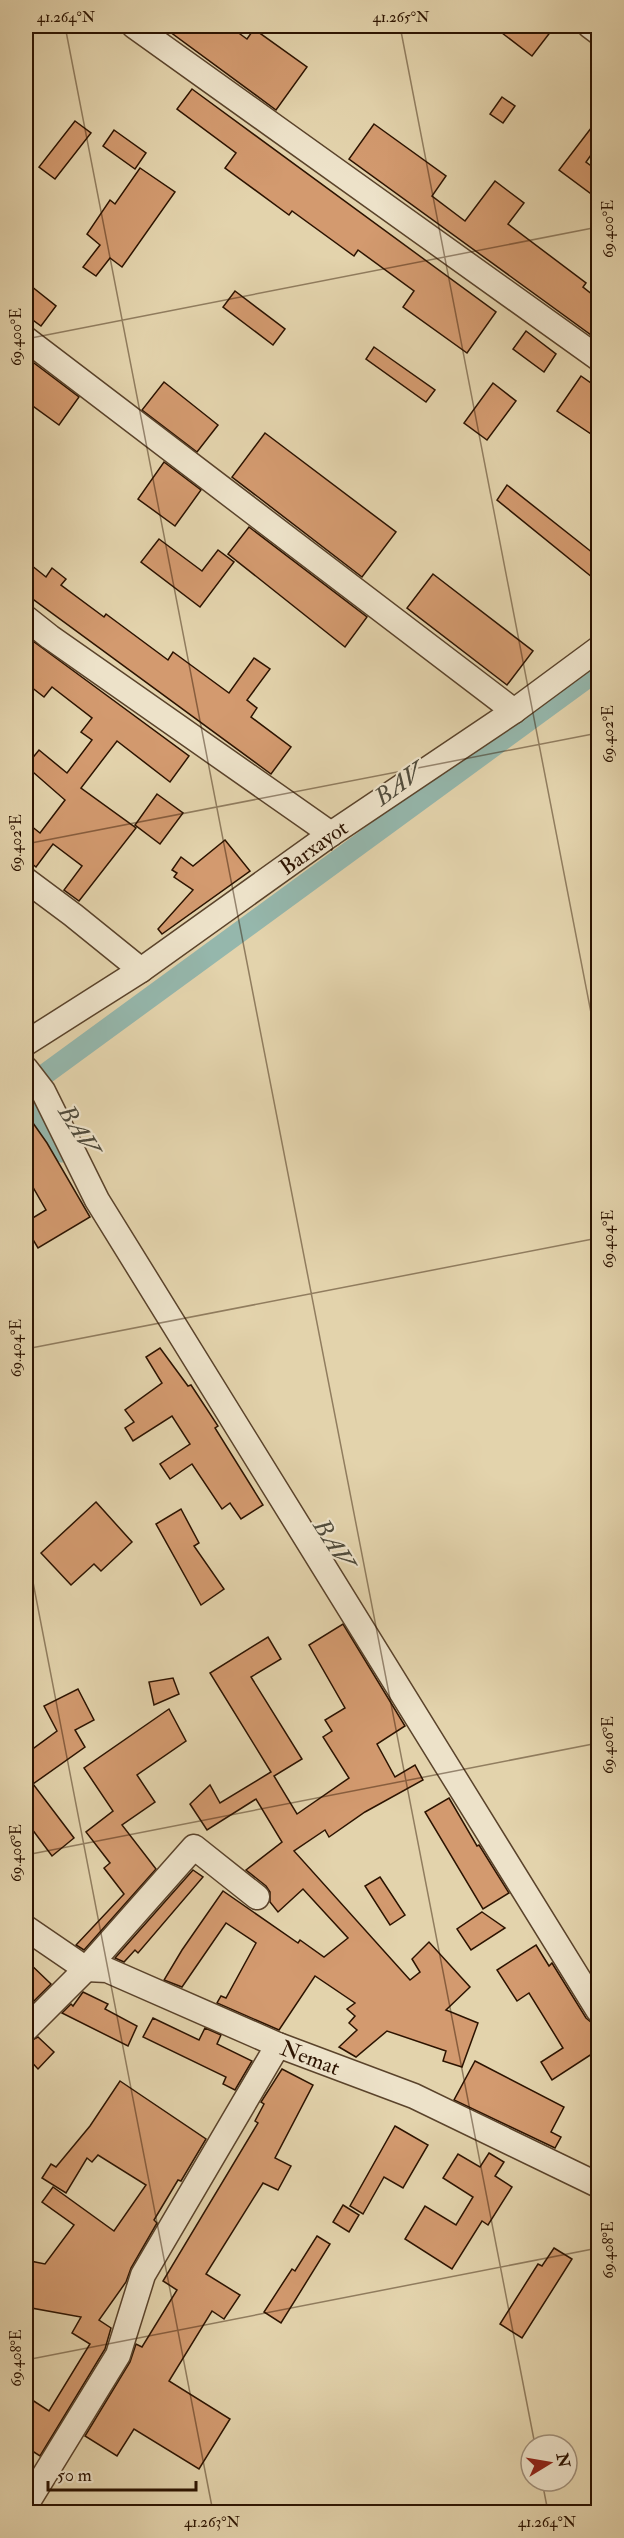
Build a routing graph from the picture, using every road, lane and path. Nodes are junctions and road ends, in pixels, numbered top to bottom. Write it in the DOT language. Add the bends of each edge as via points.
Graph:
graph roads {
  1 [pos="134,26"];
  2 [pos="590,26"];
  3 [pos="598,32"];
  4 [pos="26,339"];
  5 [pos="598,358"];
  6 [pos="26,618"];
  7 [pos="598,649"];
  8 [pos="514,711"];
  9 [pos="331,834"];
  10 [pos="26,880"];
  11 [pos="141,970"];
  12 [pos="26,1043"];
  13 [pos="33,1078"];
  14 [pos="257,1897"];
  15 [pos="26,1929"];
  16 [pos="86,1969"];
  17 [pos="598,2010"];
  18 [pos="26,2029"];
  19 [pos="278,2045"];
  20 [pos="598,2185"];
  21 [pos="26,2505"];
  1 -- 5 [label="street"];
  2 -- 3 [label="street"];
  4 -- 8 [label="street"];
  6 -- 9 [label="street"];
  7 -- 8 [label="street, Barxayot"];
  8 -- 9 [label="street, Barxayot"];
  9 -- 11 [label="street, Barxayot"];
  10 -- 11 [label="street"];
  11 -- 12 [label="street, Barxayot"];
  13 -- 17 [label="street" via="97,1200"];
  14 -- 16 [label="street" via="194,1846"];
  15 -- 16 [label="street, Nemat"];
  16 -- 18 [label="street"];
  16 -- 19 [label="street, Nemat" via="107,1970"];
  19 -- 20 [label="street, Nemat" via="414,2096"];
  19 -- 21 [label="street" via="143,2275 118,2355"];
}
